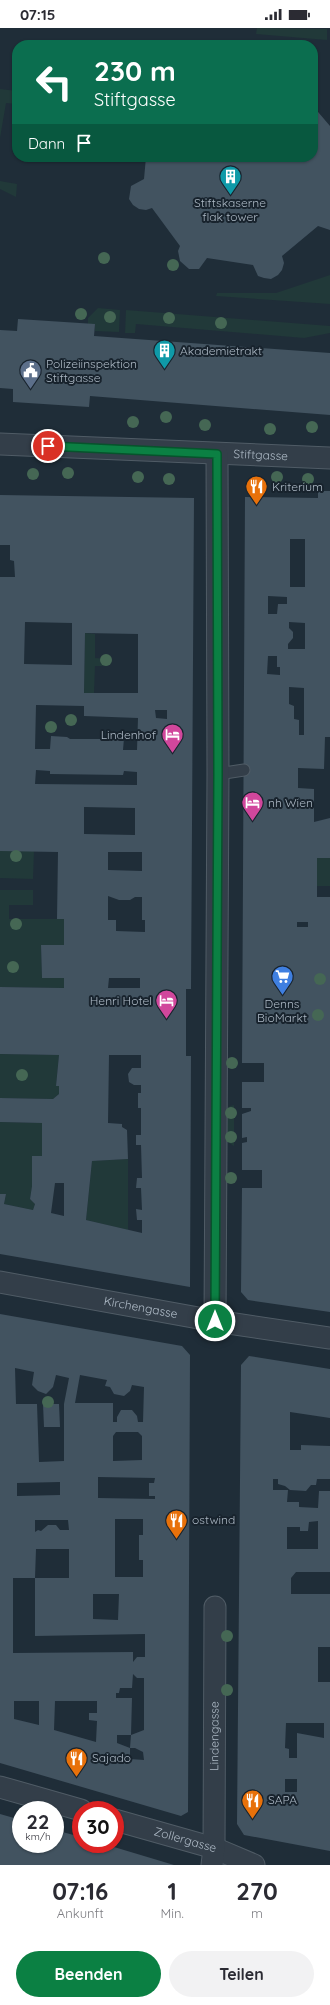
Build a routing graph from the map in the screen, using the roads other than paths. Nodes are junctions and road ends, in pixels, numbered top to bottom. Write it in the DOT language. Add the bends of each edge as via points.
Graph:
graph roads {
  1 [pos="0,444"];
  2 [pos="217,454"];
  3 [pos="330,458"];
  4 [pos="244,770"];
  5 [pos="218,774"];
  6 [pos="0,1282"];
  7 [pos="215,1321"];
  8 [pos="330,1338"];
  9 [pos="215,1607"];
  10 [pos="0,1787"];
  11 [pos="72,1807"];
  12 [pos="124,1823"];
  13 [pos="213,1857"];
  14 [pos="254,1865"];
  1 -- 2 [label="street, Stiftgasse"];
  2 -- 3 [label="street, Stiftgasse"];
  2 -- 5 [label="street"];
  4 -- 5 [label="lane"];
  5 -- 7 [label="street"];
  6 -- 7 [label="street, Kirchengasse"];
  7 -- 8 [label="street, Kirchengasse"];
  9 -- 13 [label="street, Lindengasse"];
  10 -- 11 [label="street"];
  12 -- 13 [label="street, Zollergasse"];
  13 -- 14 [label="street, Zollergasse"];
}
